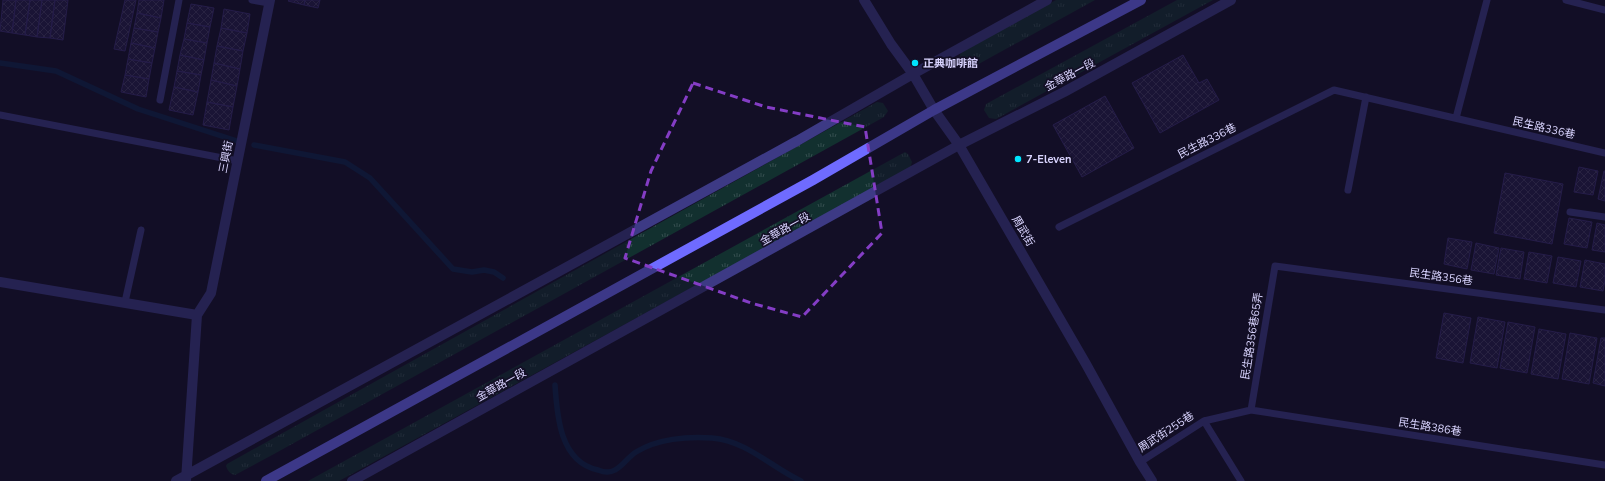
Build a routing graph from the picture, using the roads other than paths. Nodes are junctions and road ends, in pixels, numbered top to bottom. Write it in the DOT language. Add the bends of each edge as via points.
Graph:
graph roads {
  1 [pos="179,0"];
  2 [pos="252,0"];
  3 [pos="864,0"];
  4 [pos="1047,0"];
  5 [pos="1141,0"];
  6 [pos="1231,0"];
  7 [pos="1487,0"];
  8 [pos="1566,0"];
  9 [pos="269,1"];
  10 [pos="1605,10"];
  11 [pos="913,74"];
  12 [pos="1366,97"];
  13 [pos="160,100"];
  14 [pos="934,110"];
  15 [pos="0,114"];
  16 [pos="1456,118"];
  17 [pos="959,146"];
  18 [pos="1605,153"];
  19 [pos="238,161"];
  20 [pos="1348,190"];
  21 [pos="1570,212"];
  22 [pos="1605,217"];
  23 [pos="1059,227"];
  24 [pos="141,230"];
  25 [pos="1275,266"];
  26 [pos="0,282"];
  27 [pos="125,302"];
  28 [pos="1605,310"];
  29 [pos="197,315"];
  30 [pos="1251,410"];
  31 [pos="1204,421"];
  32 [pos="1140,462"];
  33 [pos="1605,465"];
  34 [pos="186,478"];
  35 [pos="176,481"];
  36 [pos="266,481"];
  37 [pos="352,481"];
  38 [pos="1152,481"];
  39 [pos="1241,481"];
  1 -- 13 [label="lane"];
  2 -- 9 [label="lane"];
  3 -- 11 [label="street, 周武街"];
  4 -- 11 [label="street"];
  5 -- 14 [label="street"];
  6 -- 17 [label="street, 金華路一段" via="1064,92"];
  7 -- 16 [label="lane"];
  8 -- 10 [label="lane"];
  9 -- 19 [label="street, 三興街"];
  11 -- 14 [label="street, 周武街"];
  11 -- 34 [label="street" via="797,141"];
  12 -- 16 [label="lane, 民生路336巷"];
  12 -- 20 [label="lane"];
  12 -- 23 [label="lane, 民生路336巷" via="1334,90"];
  14 -- 17 [label="street, 周武街"];
  14 -- 36 [label="street" via="813,180"];
  15 -- 19 [label="lane"];
  16 -- 18 [label="lane, 民生路336巷"];
  17 -- 32 [label="street, 周武街"];
  17 -- 37 [label="street, 金華路一段"];
  19 -- 29 [label="street, 三興街" via="211,293"];
  21 -- 22 [label="lane"];
  24 -- 27 [label="lane"];
  25 -- 28 [label="lane, 民生路356巷"];
  25 -- 30 [label="lane, 民生路356巷65弄"];
  26 -- 27 [label="street"];
  27 -- 29 [label="street"];
  29 -- 34 [label="street, 三興街"];
  30 -- 31 [label="lane, 周武街255巷"];
  30 -- 33 [label="lane, 民生路386巷"];
  31 -- 32 [label="lane, 周武街255巷"];
  31 -- 39 [label="lane, 周武街255巷"];
  32 -- 38 [label="street, 周武街"];
  34 -- 35 [label="street"];
}
